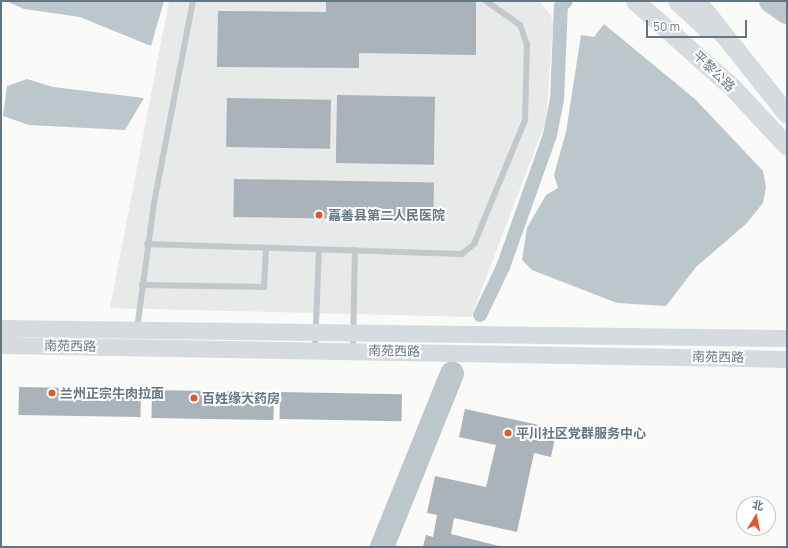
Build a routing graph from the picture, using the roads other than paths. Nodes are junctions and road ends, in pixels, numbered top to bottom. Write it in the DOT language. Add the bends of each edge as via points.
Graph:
graph roads {
  1 [pos="193,1"];
  2 [pos="486,1"];
  3 [pos="636,1"];
  4 [pos="677,1"];
  5 [pos="697,1"];
  6 [pos="749,69"];
  7 [pos="787,114"];
  8 [pos="787,146"];
  9 [pos="147,244"];
  10 [pos="266,249"];
  11 [pos="355,250"];
  12 [pos="319,251"];
  13 [pos="142,285"];
  14 [pos="1,328"];
  15 [pos="137,330"];
  16 [pos="352,334"];
  17 [pos="787,338"];
  18 [pos="316,341"];
  19 [pos="1,345"];
  20 [pos="353,350"];
  21 [pos="787,358"];
  1 -- 9 [label="lane"];
  2 -- 11 [label="lane" via="520,25 527,45 524,120 474,244 462,254"];
  3 -- 8 [label="main road, 平黎公路" via="733,88"];
  4 -- 6 [label="main road, 平黎公路"];
  5 -- 6 [label="main road, 平黎公路"];
  6 -- 7 [label="main road, 平黎公路"];
  9 -- 10 [label="lane"];
  9 -- 13 [label="lane"];
  10 -- 12 [label="lane"];
  10 -- 13 [label="lane" via="264,287"];
  11 -- 12 [label="lane"];
  11 -- 16 [label="lane"];
  12 -- 18 [label="lane"];
  13 -- 15 [label="lane"];
  14 -- 15 [label="main road, 南苑西路"];
  15 -- 18 [label="main road, 南苑西路"];
  16 -- 17 [label="main road, 南苑西路"];
  16 -- 18 [label="main road, 南苑西路"];
  16 -- 20 [label="lane"];
  18 -- 19 [label="main road, 南苑西路"];
  18 -- 20 [label="main road, 南苑西路"];
  20 -- 21 [label="main road, 南苑西路"];
}
